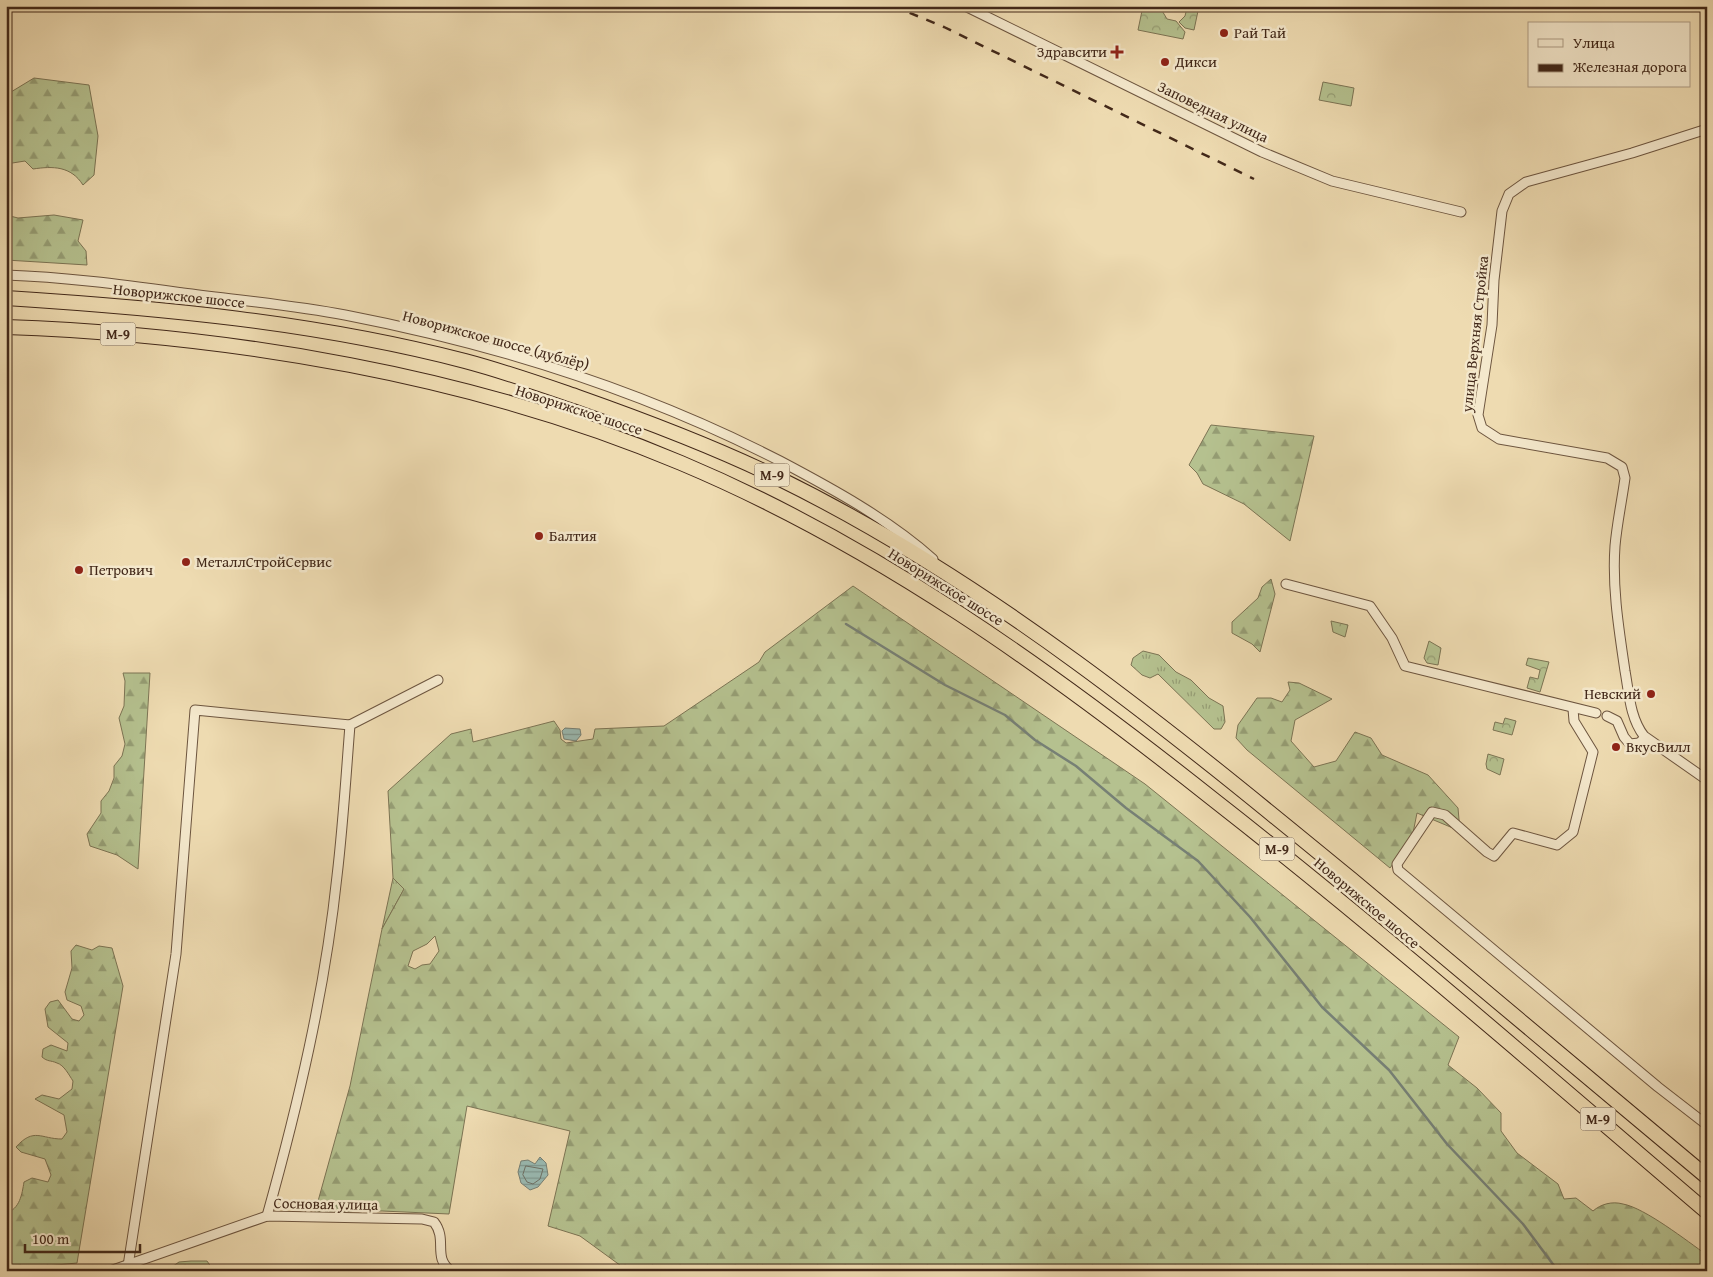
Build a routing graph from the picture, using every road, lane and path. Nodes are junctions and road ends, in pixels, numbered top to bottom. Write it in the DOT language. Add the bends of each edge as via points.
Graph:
graph roads {
  1 [pos="965,6"];
  2 [pos="1707,129"];
  3 [pos="1461,212"];
  4 [pos="6,275"];
  5 [pos="6,298"];
  6 [pos="6,327"];
  7 [pos="957,582"];
  8 [pos="1286,584"];
  9 [pos="438,680"];
  10 [pos="1573,709"];
  11 [pos="1596,713"];
  12 [pos="1607,716"];
  13 [pos="350,725"];
  14 [pos="1645,738"];
  15 [pos="1707,780"];
  16 [pos="1707,1125"];
  17 [pos="1707,1177"];
  18 [pos="1707,1212"];
  19 [pos="267,1216"];
  20 [pos="128,1266"];
  21 [pos="110,1271"];
  22 [pos="451,1271"];
  1 -- 3 [label="street, Заповедная улица" via="1262,152 1332,181"];
  2 -- 14 [label="street, улица Верхняя Стройка" via="1526,182 1509,194 1502,211 1492,326 1478,415 1482,428 1499,439 1607,458 1618,463 1625,472 1615,546 1617,612 1630,707"];
  4 -- 7 [label="street, Новорижское шоссе (дублёр)" via="112,282 345,315 563,370 730,435 804,474 909,538"];
  5 -- 7 [label="highway, Новорижское шоссе / М-9" via="258,320 415,349 518,376 663,428 752,466 864,524"];
  6 -- 18 [label="highway, Новорижское шоссе / М-9" via="168,338 350,366 488,398 650,450 814,527 911,583 1092,704 1281,852"];
  7 -- 17 [label="highway, Новорижское шоссе / М-9" via="1093,676 1205,761"];
  8 -- 10 [label="street" via="1370,606 1392,638 1405,666"];
  9 -- 13 [label="street"];
  10 -- 11 [label="street"];
  10 -- 16 [label="street" via="1574,721 1593,752 1573,832 1557,845 1513,833 1494,856 1445,815 1432,812 1397,864 1398,870 1658,1088"];
  12 -- 14 [label="street" via="1617,720 1630,744 1638,744"];
  13 -- 19 [label="street" via="337,877 323,974 306,1068"];
  13 -- 20 [label="street" via="195,710 176,954"];
  14 -- 15 [label="street, улица Верхняя Стройка"];
  19 -- 20 [label="street, Сосновая улица"];
  19 -- 22 [label="street, Сосновая улица" via="422,1219 434,1222 442,1237 440,1259"];
  20 -- 21 [label="street, Сосновая улица"];
}
